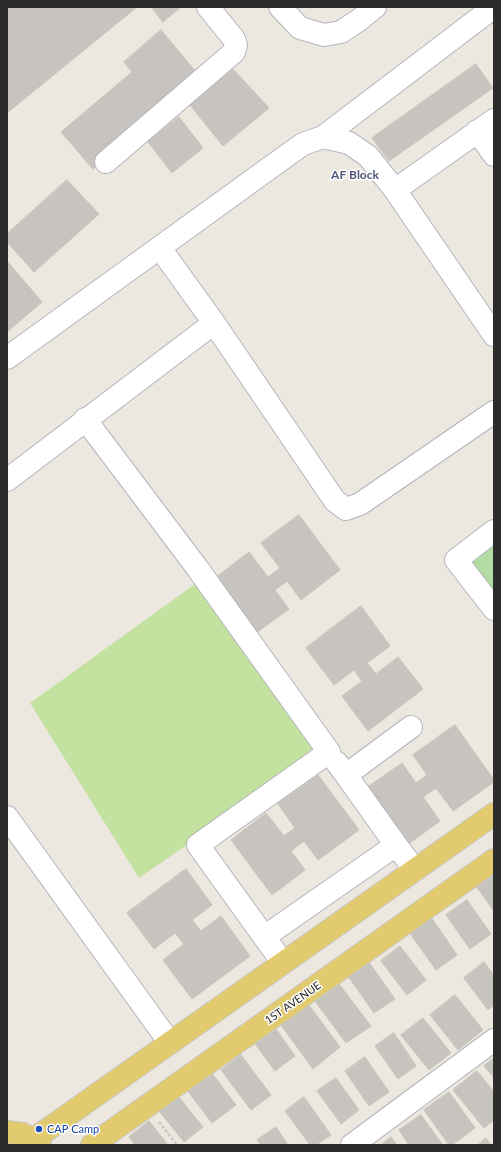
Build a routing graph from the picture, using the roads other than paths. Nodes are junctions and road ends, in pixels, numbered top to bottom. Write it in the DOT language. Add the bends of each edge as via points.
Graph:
graph roads {
  1 [pos="208,7"];
  2 [pos="280,7"];
  3 [pos="375,7"];
  4 [pos="494,7"];
  5 [pos="486,125"];
  6 [pos="323,137"];
  7 [pos="494,155"];
  8 [pos="106,162"];
  9 [pos="395,190"];
  10 [pos="160,248"];
  11 [pos="214,323"];
  12 [pos="494,335"];
  13 [pos="7,358"];
  14 [pos="494,412"];
  15 [pos="85,419"];
  16 [pos="7,480"];
  17 [pos="494,531"];
  18 [pos="494,609"];
  19 [pos="411,727"];
  20 [pos="329,752"];
  21 [pos="346,775"];
  22 [pos="494,814"];
  23 [pos="7,818"];
  24 [pos="396,844"];
  25 [pos="494,860"];
  26 [pos="415,870"];
  27 [pos="264,937"];
  28 [pos="283,963"];
  29 [pos="494,1040"];
  30 [pos="170,1043"];
  31 [pos="7,1132"];
  32 [pos="37,1142"];
  33 [pos="92,1145"];
  34 [pos="352,1145"];
  1 -- 8 [label="street" via="234,39 234,52"];
  2 -- 3 [label="street" via="300,28 324,35 341,32"];
  4 -- 6 [label="street"];
  5 -- 7 [label="street"];
  5 -- 9 [label="street"];
  6 -- 9 [label="street" via="349,143 368,156"];
  6 -- 10 [label="street" via="303,144"];
  9 -- 12 [label="street"];
  10 -- 11 [label="street"];
  10 -- 13 [label="street"];
  11 -- 14 [label="street" via="335,501 346,509 360,504"];
  11 -- 15 [label="street"];
  15 -- 16 [label="street"];
  15 -- 20 [label="street" via="198,569"];
  17 -- 18 [label="street" via="456,560"];
  19 -- 21 [label="street"];
  20 -- 21 [label="street"];
  20 -- 27 [label="street" via="198,845"];
  21 -- 24 [label="street"];
  22 -- 26 [label="main road"];
  23 -- 30 [label="street"];
  24 -- 26 [label="street"];
  24 -- 27 [label="street"];
  25 -- 33 [label="main road, 1ST AVENUE"];
  26 -- 28 [label="main road"];
  27 -- 28 [label="street"];
  28 -- 30 [label="main road"];
  29 -- 34 [label="street"];
  30 -- 32 [label="main road"];
  31 -- 32 [label="main road" via="23,1134"];
}
